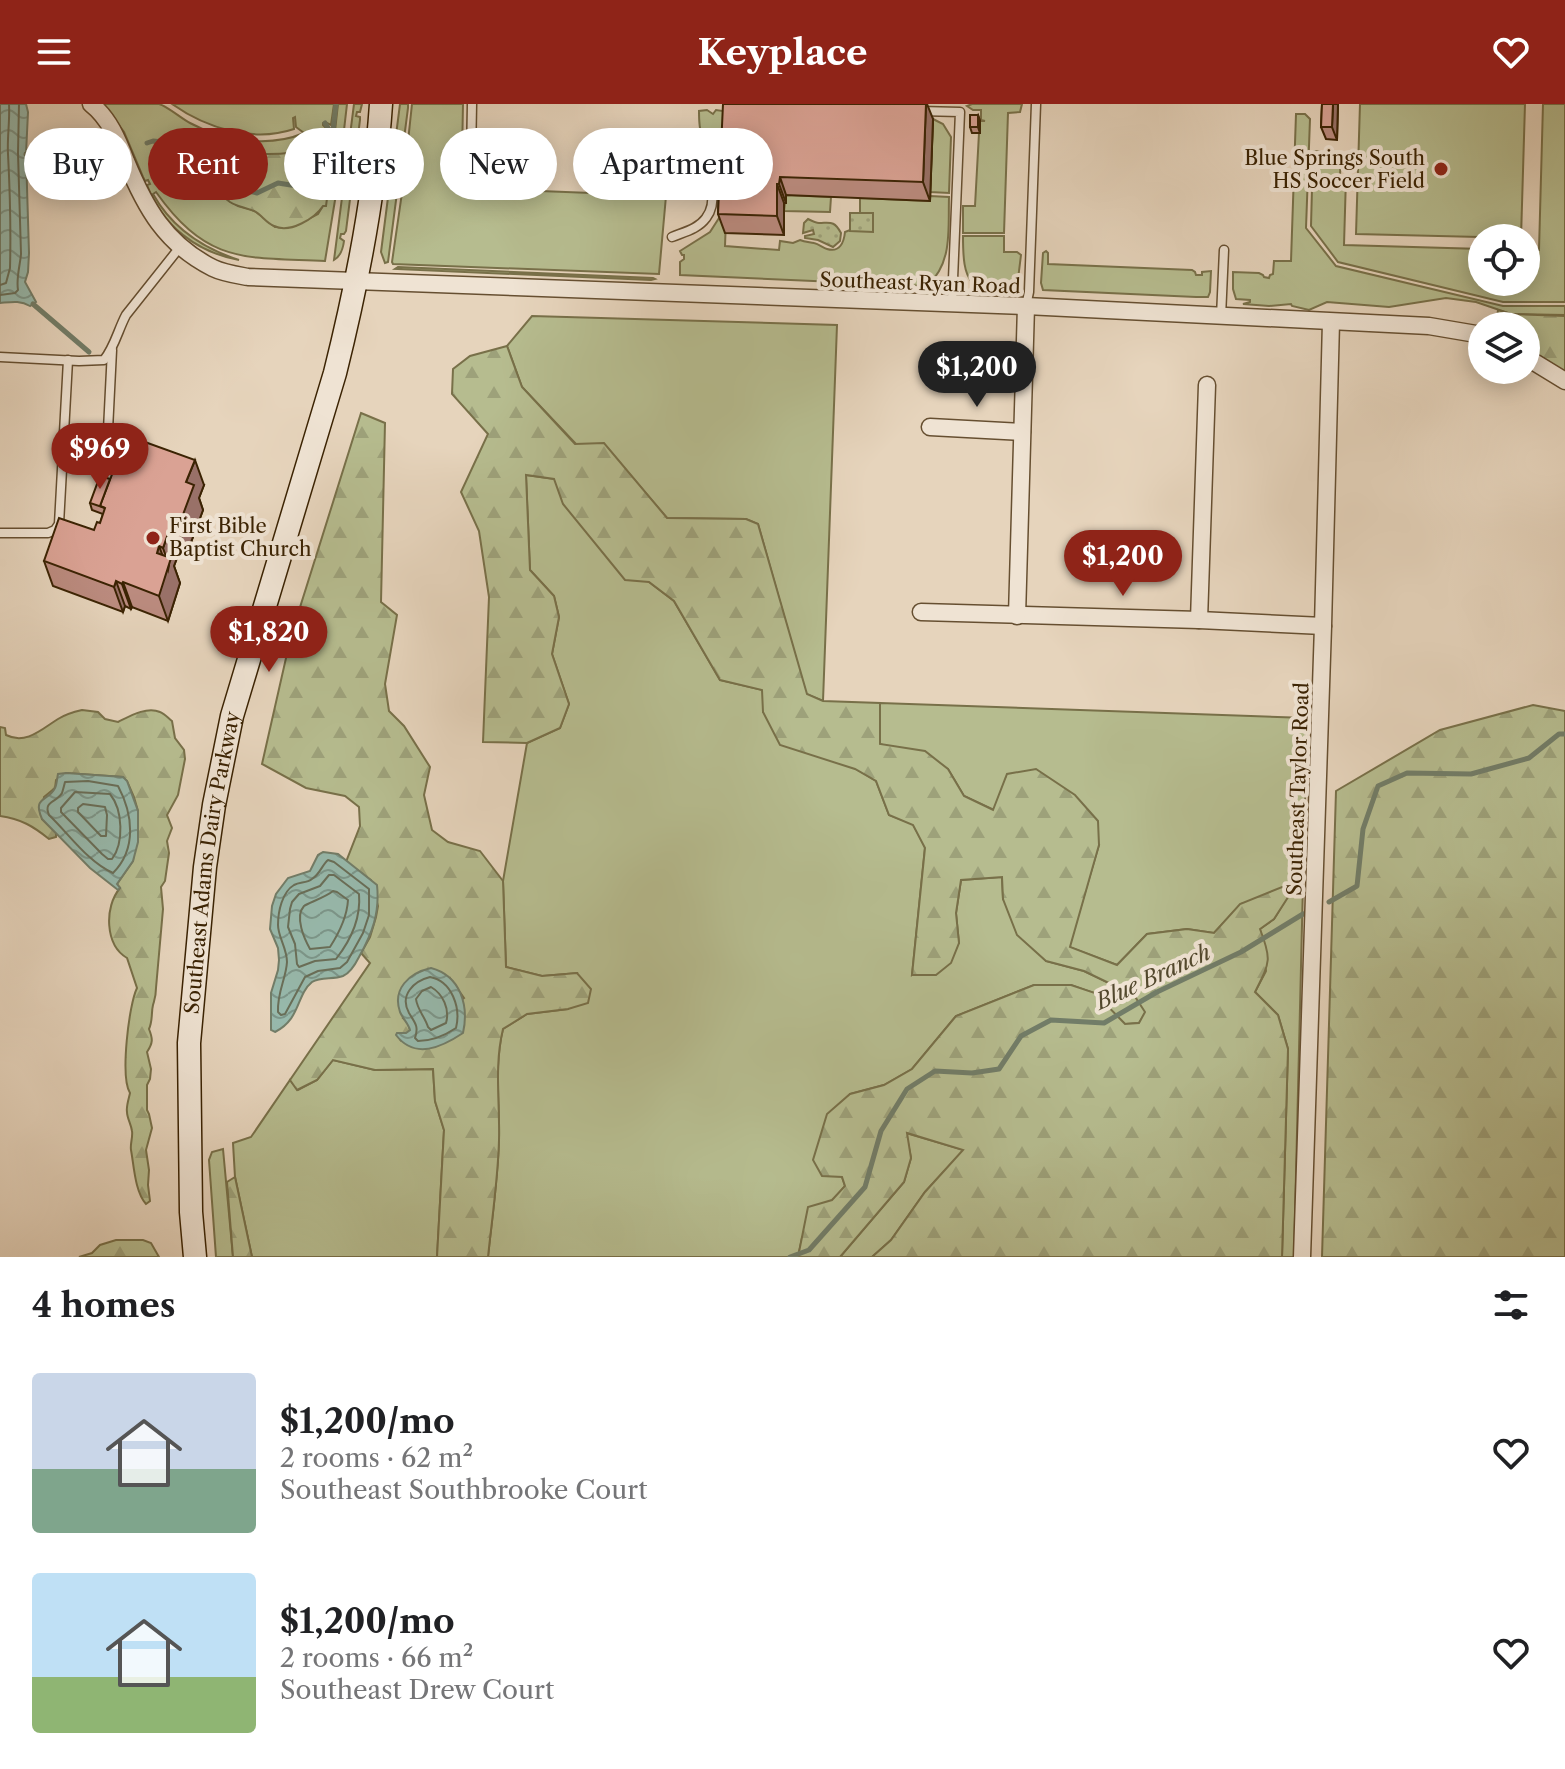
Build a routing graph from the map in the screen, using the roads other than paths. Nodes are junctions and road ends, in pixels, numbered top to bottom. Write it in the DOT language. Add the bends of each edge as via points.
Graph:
graph roads {
  1 [pos="91,104"];
  2 [pos="381,104"];
  3 [pos="472,104"];
  4 [pos="1036,104"];
  5 [pos="916,111"];
  6 [pos="472,128"];
  7 [pos="712,200"];
  8 [pos="672,237"];
  9 [pos="180,247"];
  10 [pos="1224,250"];
  11 [pos="356,281"];
  12 [pos="952,304"];
  13 [pos="1026,306"];
  14 [pos="1221,317"];
  15 [pos="1331,322"];
  16 [pos="1468,333"];
  17 [pos="112,350"];
  18 [pos="0,357"];
  19 [pos="68,360"];
  20 [pos="1540,366"];
  21 [pos="1565,381"];
  22 [pos="1207,385"];
  23 [pos="930,427"];
  24 [pos="1022,432"];
  25 [pos="64,457"];
  26 [pos="0,533"];
  27 [pos="921,612"];
  28 [pos="1017,616"];
  29 [pos="1199,620"];
  30 [pos="1323,626"];
  31 [pos="195,1257"];
  32 [pos="1302,1257"];
  1 -- 9 [label="street, Southeast Ryan Road" via="116,136 142,198"];
  2 -- 11 [label="main road, Southeast Adams Dairy Parkway"];
  3 -- 6 [label="lane"];
  4 -- 13 [label="lane"];
  5 -- 12 [label="lane" via="960,112"];
  7 -- 8 [label="lane" via="706,219"];
  9 -- 11 [label="street, Southeast Ryan Road" via="214,269 248,277"];
  9 -- 17 [label="lane" via="126,315"];
  10 -- 14 [label="lane"];
  11 -- 12 [label="street, Southeast Ryan Road"];
  11 -- 31 [label="main road, Southeast Adams Dairy Parkway" via="335,373 232,716 214,805 189,1043"];
  12 -- 13 [label="street, Southeast Ryan Road"];
  13 -- 14 [label="street, Southeast Ryan Road"];
  13 -- 24 [label="street"];
  14 -- 15 [label="street, Southeast Ryan Road"];
  15 -- 16 [label="street, Southeast Ryan Road"];
  15 -- 30 [label="street, Southeast Taylor Road"];
  17 -- 19 [label="lane" via="104,360"];
  17 -- 25 [label="lane" via="107,450 97,458"];
  18 -- 19 [label="lane"];
  19 -- 25 [label="lane"];
  20 -- 21 [label="street"];
  22 -- 29 [label="street"];
  23 -- 24 [label="street"];
  24 -- 28 [label="street"];
  25 -- 26 [label="lane" via="61,517 55,530 38,535"];
  27 -- 28 [label="street"];
  28 -- 29 [label="street"];
  29 -- 30 [label="street"];
  30 -- 32 [label="street, Southeast Taylor Road"];
}
